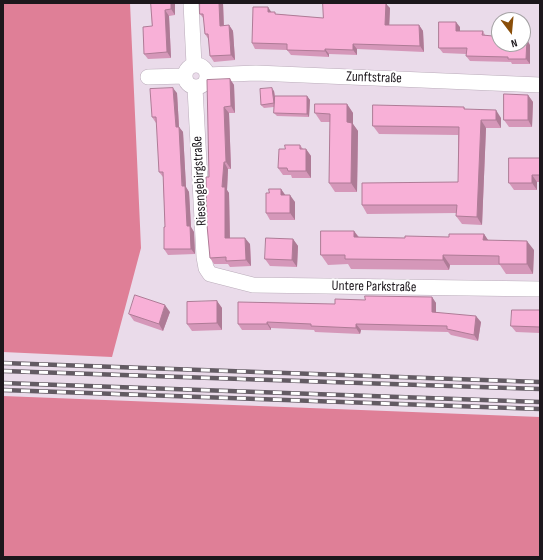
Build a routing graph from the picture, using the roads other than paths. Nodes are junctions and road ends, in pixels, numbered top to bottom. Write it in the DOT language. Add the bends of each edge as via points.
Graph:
graph roads {
  1 [pos="191,3"];
  2 [pos="189,71"];
  3 [pos="207,75"];
  4 [pos="148,77"];
  5 [pos="540,85"];
  6 [pos="196,88"];
  7 [pos="210,274"];
  8 [pos="540,289"];
  1 -- 2 [label="street"];
  2 -- 3 [label="street" via="203,67"];
  2 -- 4 [label="street"];
  2 -- 6 [label="street" via="187,84"];
  3 -- 5 [label="street, Zunftstraße" via="256,73"];
  3 -- 6 [label="street" via="204,84"];
  6 -- 7 [label="street, Riesengebirgstraße" via="204,257"];
  7 -- 8 [label="street, Untere Parkstraße" via="253,285"];
}
